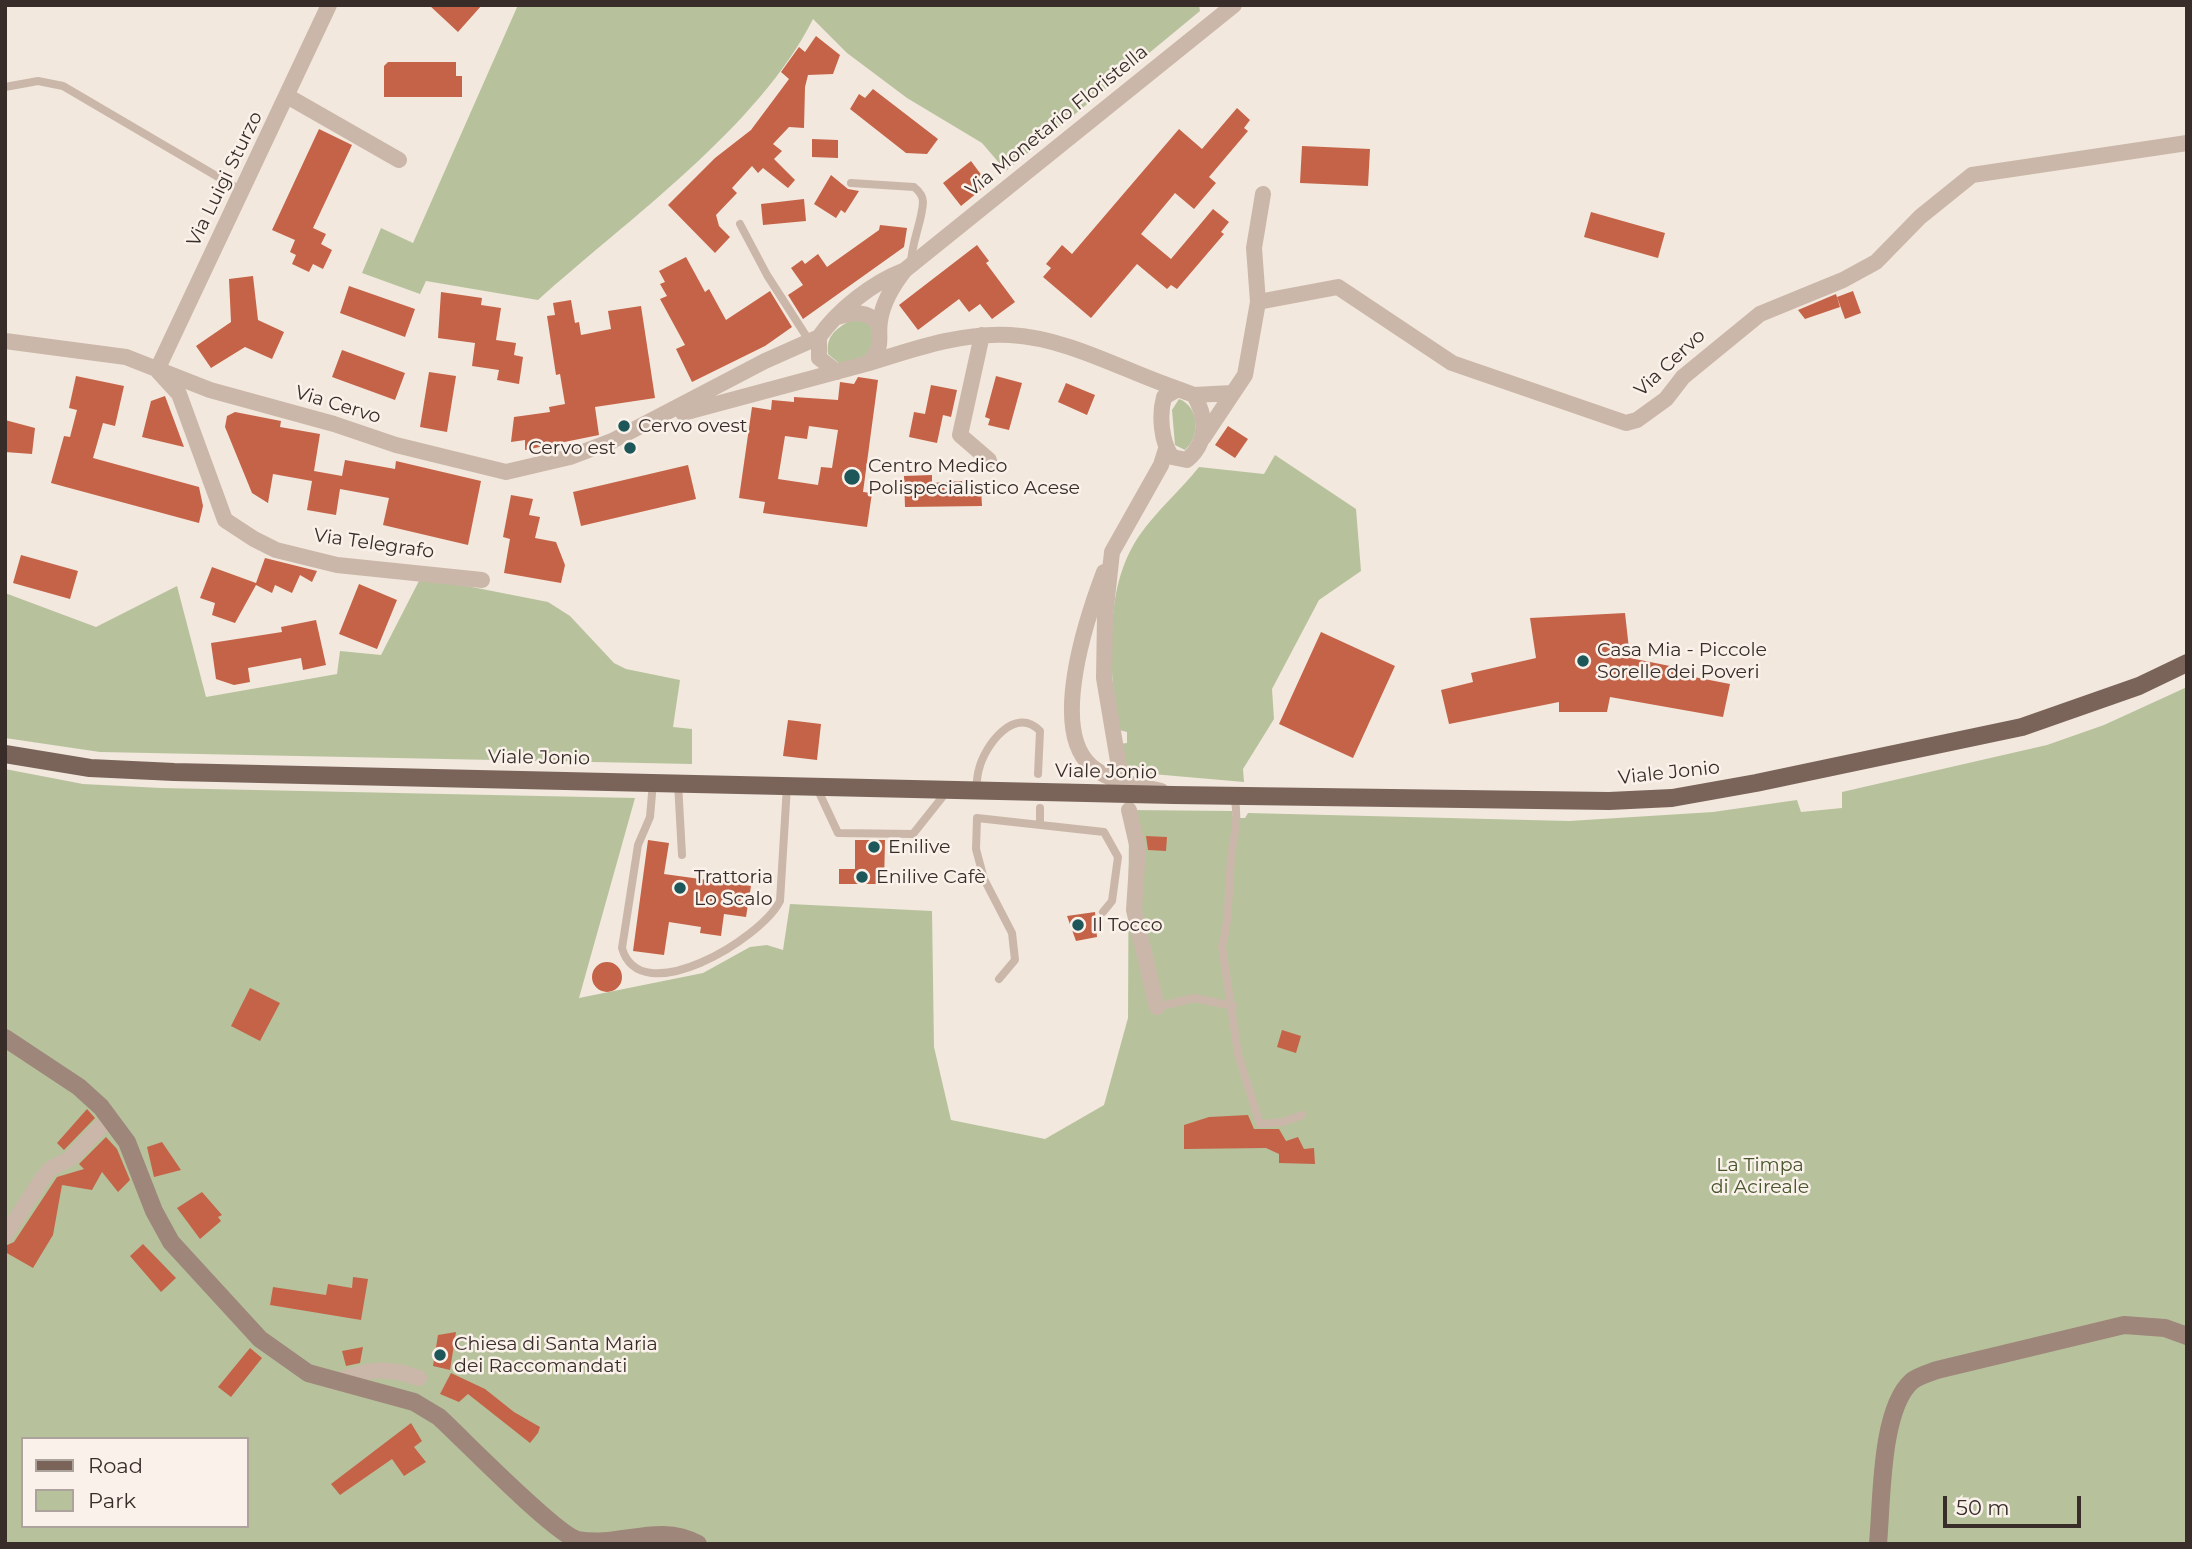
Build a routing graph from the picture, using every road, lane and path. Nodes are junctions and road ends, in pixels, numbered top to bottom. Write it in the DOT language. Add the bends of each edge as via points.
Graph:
graph roads {
  1 [pos="329,5"];
  2 [pos="1223,9"];
  3 [pos="5,87"];
  4 [pos="17,87"];
  5 [pos="5,93"];
  6 [pos="287,96"];
  7 [pos="2187,143"];
  8 [pos="399,160"];
  9 [pos="850,183"];
  10 [pos="242,191"];
  11 [pos="1263,194"];
  12 [pos="740,224"];
  13 [pos="908,267"];
  14 [pos="1258,302"];
  15 [pos="837,317"];
  16 [pos="880,327"];
  17 [pos="982,335"];
  18 [pos="814,339"];
  19 [pos="5,341"];
  20 [pos="917,348"];
  21 [pos="869,363"];
  22 [pos="157,370"];
  23 [pos="837,372"];
  24 [pos="1130,373"];
  25 [pos="1178,389"];
  26 [pos="1233,393"];
  27 [pos="1194,395"];
  28 [pos="1161,410"];
  29 [pos="655,421"];
  30 [pos="1203,438"];
  31 [pos="1166,449"];
  32 [pos="989,460"];
  33 [pos="1187,460"];
  34 [pos="1144,496"];
  35 [pos="1112,552"];
  36 [pos="482,580"];
  37 [pos="2187,663"];
  38 [pos="5,754"];
  39 [pos="1120,773"];
  40 [pos="1038,774"];
  41 [pos="653,782"];
  42 [pos="678,783"];
  43 [pos="787,786"];
  44 [pos="816,786"];
  45 [pos="948,790"];
  46 [pos="976,790"];
  47 [pos="1173,795"];
  48 [pos="1234,796"];
  49 [pos="1040,808"];
  50 [pos="1129,810"];
  51 [pos="1040,825"];
  52 [pos="682,855"];
  53 [pos="1104,912"];
  54 [pos="999,979"];
  55 [pos="1233,1006"];
  56 [pos="1157,1007"];
  57 [pos="5,1038"];
  58 [pos="1302,1115"];
  59 [pos="110,1117"];
  60 [pos="5,1236"];
  61 [pos="2187,1336"];
  62 [pos="419,1378"];
  63 [pos="335,1382"];
  64 [pos="698,1544"];
  65 [pos="1878,1544"];
  1 -- 6 [label="street, Via Luigi Sturzo"];
  2 -- 13 [label="street, Via Monetario Floristella"];
  3 -- 4 [label="lane"];
  4 -- 5 [label="lane"];
  4 -- 10 [label="lane" via="38,81 63,86"];
  6 -- 8 [label="street"];
  6 -- 10 [label="street, Via Luigi Sturzo"];
  7 -- 14 [label="street, Via Cervo" via="1972,175 1876,262 1760,314 1683,377 1666,399 1626,423 1452,363 1338,287"];
  9 -- 13 [label="lane" via="914,187 920,192 923,200"];
  10 -- 22 [label="street, Via Luigi Sturzo"];
  11 -- 14 [label="street" via="1254,248"];
  12 -- 18 [label="lane"];
  13 -- 15 [label="street" via="887,277"];
  13 -- 16 [label="street" via="884,303"];
  14 -- 26 [label="street" via="1245,375"];
  15 -- 16 [label="street" via="866,314"];
  15 -- 18 [label="street"];
  16 -- 20 [label="street"];
  16 -- 21 [label="street" via="882,342"];
  17 -- 20 [label="street"];
  17 -- 24 [label="street" via="1044,340"];
  17 -- 32 [label="street" via="960,435"];
  18 -- 23 [label="street" via="819,358"];
  18 -- 29 [label="street"];
  19 -- 22 [label="street, Via Cervo" via="126,357"];
  20 -- 21 [label="street"];
  21 -- 23 [label="street"];
  22 -- 29 [label="street, Via Cervo" via="396,445 506,471 570,457"];
  22 -- 36 [label="street, Via Telegrafo" via="178,394 225,520 254,539 276,550 337,565"];
  23 -- 29 [label="street"];
  24 -- 25 [label="street"];
  24 -- 28 [label="street" via="1151,391"];
  25 -- 27 [label="street"];
  25 -- 28 [label="street" via="1164,397"];
  26 -- 27 [label="street"];
  26 -- 30 [label="street"];
  27 -- 30 [label="street" via="1202,409"];
  28 -- 31 [label="street"];
  30 -- 33 [label="street" via="1199,450"];
  31 -- 33 [label="street" via="1172,457"];
  31 -- 34 [label="street"];
  33 -- 34 [label="street"];
  34 -- 35 [label="street"];
  35 -- 39 [label="street" via="1104,678"];
  35 -- 47 [label="street" via="1082,641 1071,713 1074,739 1088,764 1104,776"];
  37 -- 48 [label="main road, Viale Jonio" via="2126,691 2022,727 1672,798"];
  38 -- 41 [label="main road, Viale Jonio" via="90,768 174,772"];
  40 -- 46 [label="lane" via="1040,731 1033,724 1013,724 998,733 984,755"];
  41 -- 42 [label="main road, Viale Jonio"];
  41 -- 43 [label="lane" via="622,948 625,960 635,970 648,972 680,970 720,954 756,932 774,913 780,901"];
  42 -- 43 [label="main road, Viale Jonio"];
  42 -- 52 [label="lane"];
  43 -- 44 [label="main road, Viale Jonio"];
  44 -- 45 [label="main road, Viale Jonio"];
  44 -- 45 [label="lane" via="838,833 913,834"];
  45 -- 46 [label="main road, Viale Jonio"];
  46 -- 47 [label="main road, Viale Jonio"];
  47 -- 48 [label="main road, Viale Jonio"];
  48 -- 55 [label="lane" via="1239,818 1222,946"];
  49 -- 51 [label="lane"];
  50 -- 56 [label="street" via="1138,849 1133,910"];
  51 -- 53 [label="lane" via="1104,832 1118,857 1112,901"];
  51 -- 54 [label="lane" via="977,818 976,849 984,879 1012,933 1015,960"];
  55 -- 56 [label="lane" via="1194,998"];
  55 -- 58 [label="lane" via="1238,1054 1260,1124"];
  57 -- 59 [label="street" via="79,1087"];
  59 -- 60 [label="street" via="71,1158 50,1169 33,1188"];
  59 -- 63 [label="street" via="127,1142 153,1211 171,1242 260,1339 291,1364"];
  61 -- 65 [label="street" via="2165,1328 2124,1325 1937,1370 1913,1380 1891,1421"];
  62 -- 63 [label="street" via="377,1368"];
  63 -- 64 [label="street" via="414,1402 439,1417 568,1536 610,1542 659,1532"];
}
